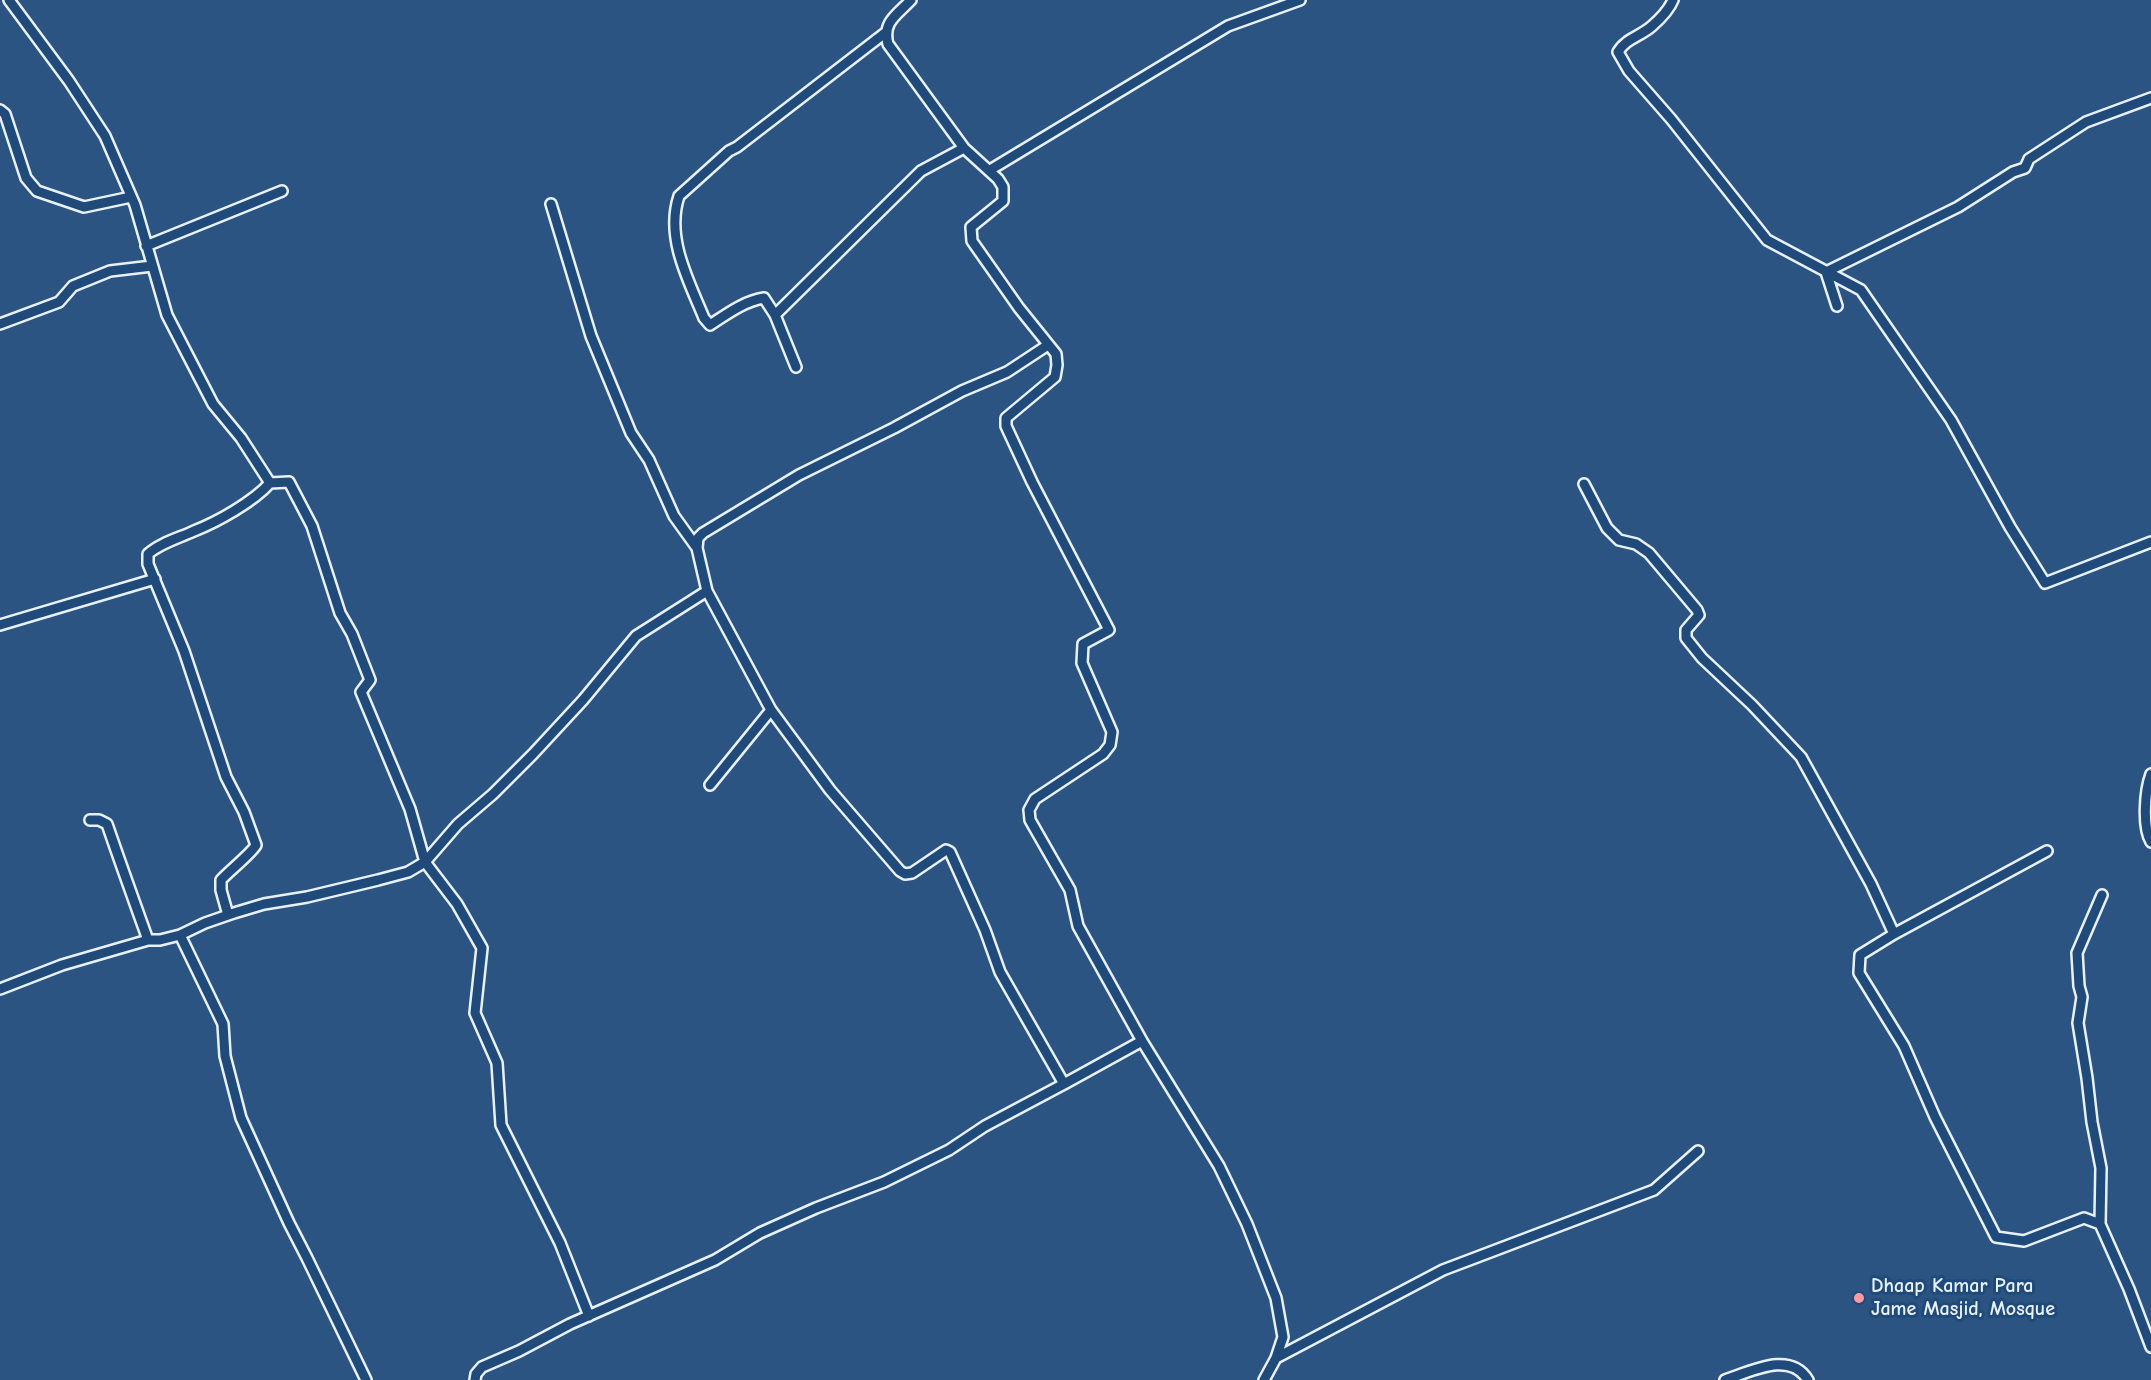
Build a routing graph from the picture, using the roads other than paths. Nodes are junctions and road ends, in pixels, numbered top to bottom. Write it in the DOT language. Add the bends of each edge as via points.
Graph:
graph roads {
  1 [pos="9,0"];
  2 [pos="911,0"];
  3 [pos="1300,0"];
  4 [pos="1673,0"];
  5 [pos="885,33"];
  6 [pos="2151,98"];
  7 [pos="0,110"];
  8 [pos="964,148"];
  9 [pos="990,170"];
  10 [pos="282,191"];
  11 [pos="132,197"];
  12 [pos="551,204"];
  13 [pos="146,246"];
  14 [pos="152,266"];
  15 [pos="1827,272"];
  16 [pos="1837,306"];
  17 [pos="775,315"];
  18 [pos="0,324"];
  19 [pos="1048,345"];
  20 [pos="796,367"];
  21 [pos="270,483"];
  22 [pos="1584,484"];
  23 [pos="2151,542"];
  24 [pos="697,548"];
  25 [pos="155,579"];
  26 [pos="707,591"];
  27 [pos="0,626"];
  28 [pos="771,710"];
  29 [pos="2151,774"];
  30 [pos="710,784"];
  31 [pos="90,820"];
  32 [pos="2151,842"];
  33 [pos="2047,851"];
  34 [pos="425,862"];
  35 [pos="2102,896"];
  36 [pos="228,915"];
  37 [pos="1894,934"];
  38 [pos="180,935"];
  39 [pos="148,940"];
  40 [pos="0,989"];
  41 [pos="1142,1041"];
  42 [pos="1064,1084"];
  43 [pos="1698,1151"];
  44 [pos="2100,1224"];
  45 [pos="589,1316"];
  46 [pos="2151,1347"];
  47 [pos="1276,1358"];
  48 [pos="366,1380"];
  49 [pos="475,1380"];
  50 [pos="1264,1380"];
  51 [pos="1725,1380"];
  52 [pos="1808,1380"];
  1 -- 11 [label="street" via="93,115"];
  2 -- 5 [label="street" via="887,25"];
  3 -- 9 [label="street" via="1228,26"];
  4 -- 15 [label="street" via="1652,27 1618,51 1629,71 1767,240"];
  5 -- 8 [label="street" via="888,44"];
  5 -- 17 [label="street" via="729,151 679,196 676,239 704,318 710,325 731,311 764,298"];
  6 -- 15 [label="street" via="2086,122 2029,159 2025,168 1958,207"];
  7 -- 11 [label="street" via="5,114 26,178 37,191 84,207"];
  8 -- 9 [label="street"];
  8 -- 17 [label="street" via="921,171"];
  9 -- 19 [label="street" via="1003,187 1003,201 971,227 972,241"];
  10 -- 13 [label="street"];
  11 -- 13 [label="street"];
  12 -- 24 [label="street" via="591,336 631,433 649,460 674,516"];
  13 -- 14 [label="street"];
  14 -- 18 [label="street" via="110,271 73,286 59,302"];
  14 -- 21 [label="street" via="167,315 213,404"];
  15 -- 16 [label="street"];
  15 -- 23 [label="street" via="1861,290 1951,420 2045,583"];
  17 -- 20 [label="street"];
  19 -- 24 [label="street" via="1007,372 799,475 703,533"];
  19 -- 41 [label="street" via="1056,354 1055,377 1005,422 1109,630 1083,644 1082,663 1112,732 1110,745 1102,754 1035,799 1029,810 1030,820 1070,890 1078,926"];
  21 -- 25 [label="street" via="198,530 154,548 148,554 148,564"];
  21 -- 34 [label="street" via="289,482 312,526 340,613 369,680 361,692 410,809"];
  22 -- 37 [label="street" via="1607,528 1619,540 1636,544 1649,553 1697,609 1699,615 1686,630 1686,638 1702,658 1802,756"];
  24 -- 26 [label="street"];
  25 -- 27 [label="street"];
  25 -- 36 [label="street" via="226,777 256,845 221,880"];
  26 -- 28 [label="street"];
  26 -- 34 [label="street" via="636,636 533,754 458,824"];
  28 -- 30 [label="street"];
  28 -- 42 [label="street" via="830,790 900,871 912,873 946,850 950,852 1000,972"];
  29 -- 32 [label="street" via="2146,806"];
  31 -- 39 [label="street" via="107,824"];
  33 -- 37 [label="street"];
  34 -- 36 [label="street" via="408,872"];
  34 -- 45 [label="street" via="457,904 482,948 475,1013 497,1063 501,1125 560,1243"];
  35 -- 44 [label="street" via="2077,953 2082,997 2078,1023 2101,1168"];
  36 -- 38 [label="street"];
  37 -- 44 [label="street" via="1860,955 1859,973 1904,1047 1996,1238 2024,1241 2084,1218"];
  38 -- 39 [label="street"];
  38 -- 48 [label="street" via="223,1024 225,1056 246,1128"];
  39 -- 40 [label="street" via="62,965"];
  41 -- 42 [label="street"];
  41 -- 47 [label="street" via="1219,1166 1247,1224 1276,1298 1283,1337"];
  42 -- 45 [label="street" via="884,1182 760,1233 715,1260"];
  43 -- 47 [label="street" via="1654,1190 1443,1270"];
  44 -- 46 [label="street"];
  45 -- 49 [label="street" via="482,1367"];
  47 -- 50 [label="street"];
  51 -- 52 [label="street" via="1783,1364 1803,1372"];
}
